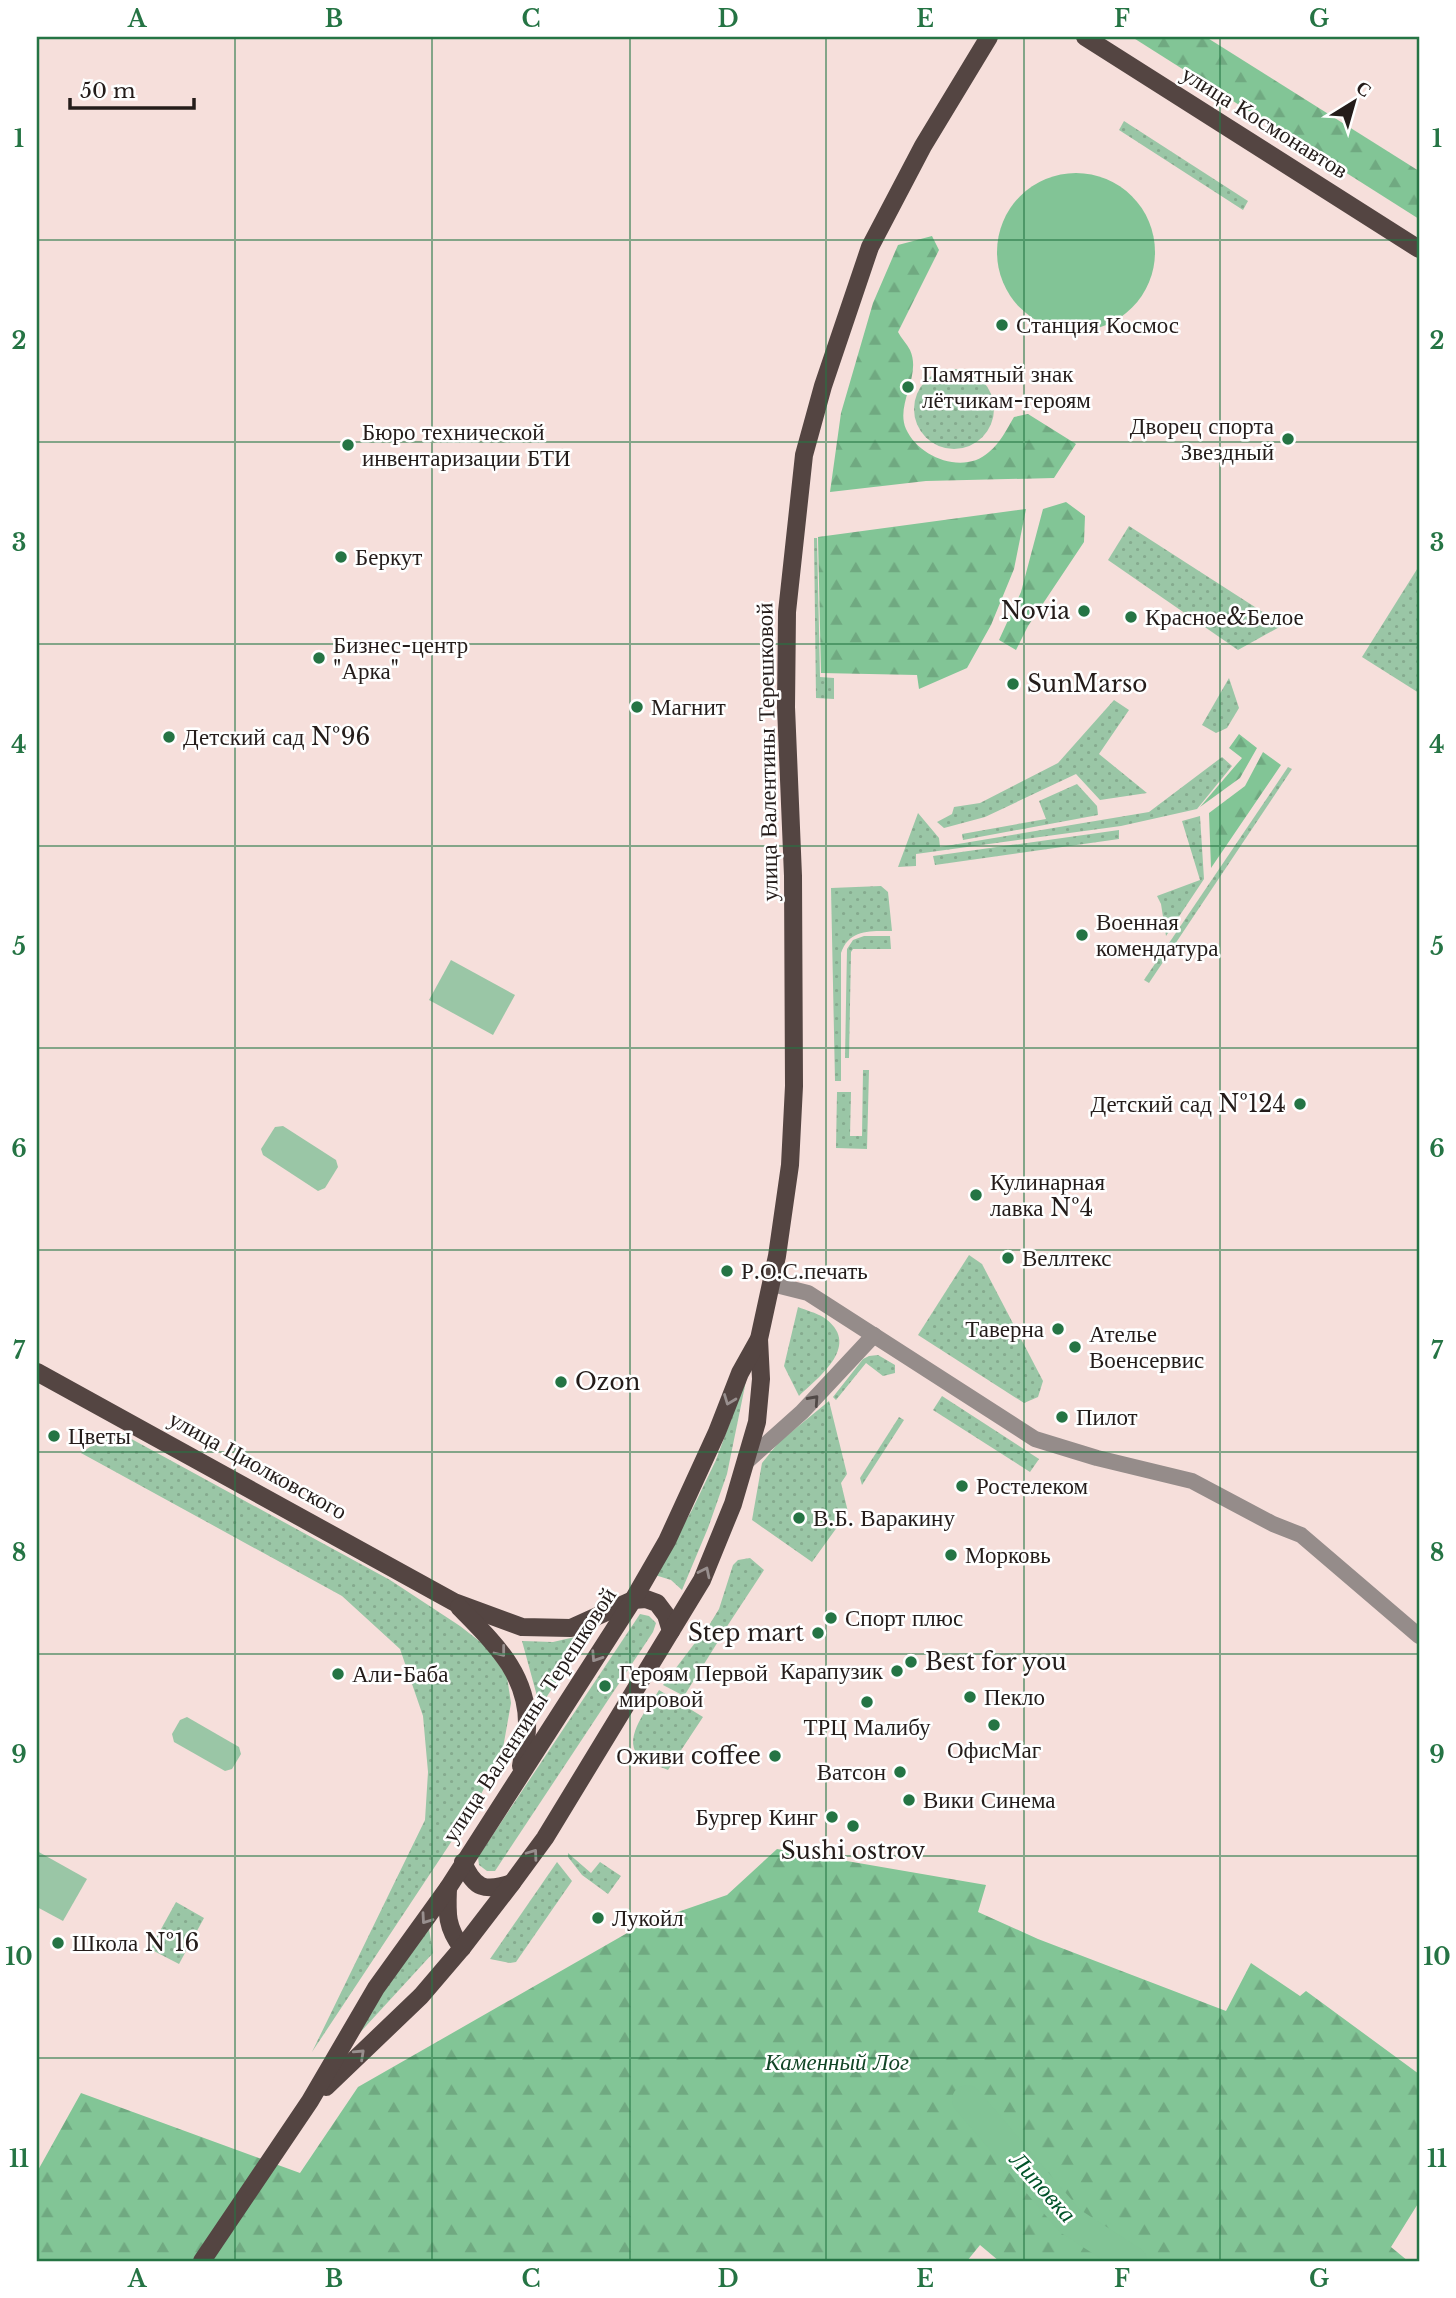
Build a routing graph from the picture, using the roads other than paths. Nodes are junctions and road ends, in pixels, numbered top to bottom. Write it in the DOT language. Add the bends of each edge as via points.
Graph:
graph roads {
  1 [pos="989,37"];
  2 [pos="1085,37"];
  3 [pos="1419,249"];
  4 [pos="772,1284"];
  5 [pos="839,1313"];
  6 [pos="874,1335"];
  7 [pos="759,1339"];
  8 [pos="852,1358"];
  9 [pos="37,1372"];
  10 [pos="745,1463"];
  11 [pos="633,1600"];
  12 [pos="454,1602"];
  13 [pos="671,1631"];
  14 [pos="1419,1636"];
  15 [pos="520,1774"];
  16 [pos="463,1862"];
  17 [pos="512,1883"];
  18 [pos="448,1888"];
  19 [pos="462,1948"];
  20 [pos="306,2108"];
  21 [pos="202,2261"];
  1 -- 4 [label="main road, улица Валентины Терешковой" via="923,146 870,247 822,386 804,455 787,612 794,1086 790,1165"];
  2 -- 3 [label="main road, улица Космонавтов"];
  4 -- 5 [label="street" via="808,1293"];
  4 -- 7 [label="main road, улица Валентины Терешковой"];
  5 -- 6 [label="street"];
  5 -- 8 [label="street" via="856,1337"];
  6 -- 8 [label="street"];
  6 -- 14 [label="street" via="1035,1439 1192,1481 1301,1535"];
  7 -- 10 [label="main road, улица Валентины Терешковой" via="757,1422"];
  7 -- 11 [label="main road, улица Валентины Терешковой, one-way" via="667,1541"];
  10 -- 8 [label="street, one-way" via="802,1412"];
  9 -- 12 [label="main road, улица Циолковского"];
  13 -- 10 [label="main road, улица Валентины Терешковой, one-way" via="718,1545"];
  11 -- 12 [label="main road" via="571,1629 522,1627"];
  11 -- 13 [label="main road" via="657,1604"];
  11 -- 15 [label="main road, улица Валентины Терешковой, one-way"];
  12 -- 15 [label="main road, one-way" via="515,1670 527,1726"];
  17 -- 13 [label="main road, улица Валентины Терешковой, one-way" via="545,1838"];
  15 -- 16 [label="main road, улица Валентины Терешковой"];
  16 -- 17 [label="main road" via="469,1876 485,1888"];
  16 -- 18 [label="main road, улица Валентины Терешковой"];
  17 -- 19 [label="main road, улица Валентины Терешковой"];
  18 -- 19 [label="main road" via="447,1916 452,1936"];
  18 -- 20 [label="main road, улица Валентины Терешковой, one-way" via="376,1988"];
  20 -- 19 [label="main road, улица Валентины Терешковой, one-way" via="421,1996"];
  20 -- 21 [label="main road, улица Валентины Терешковой"];
}
